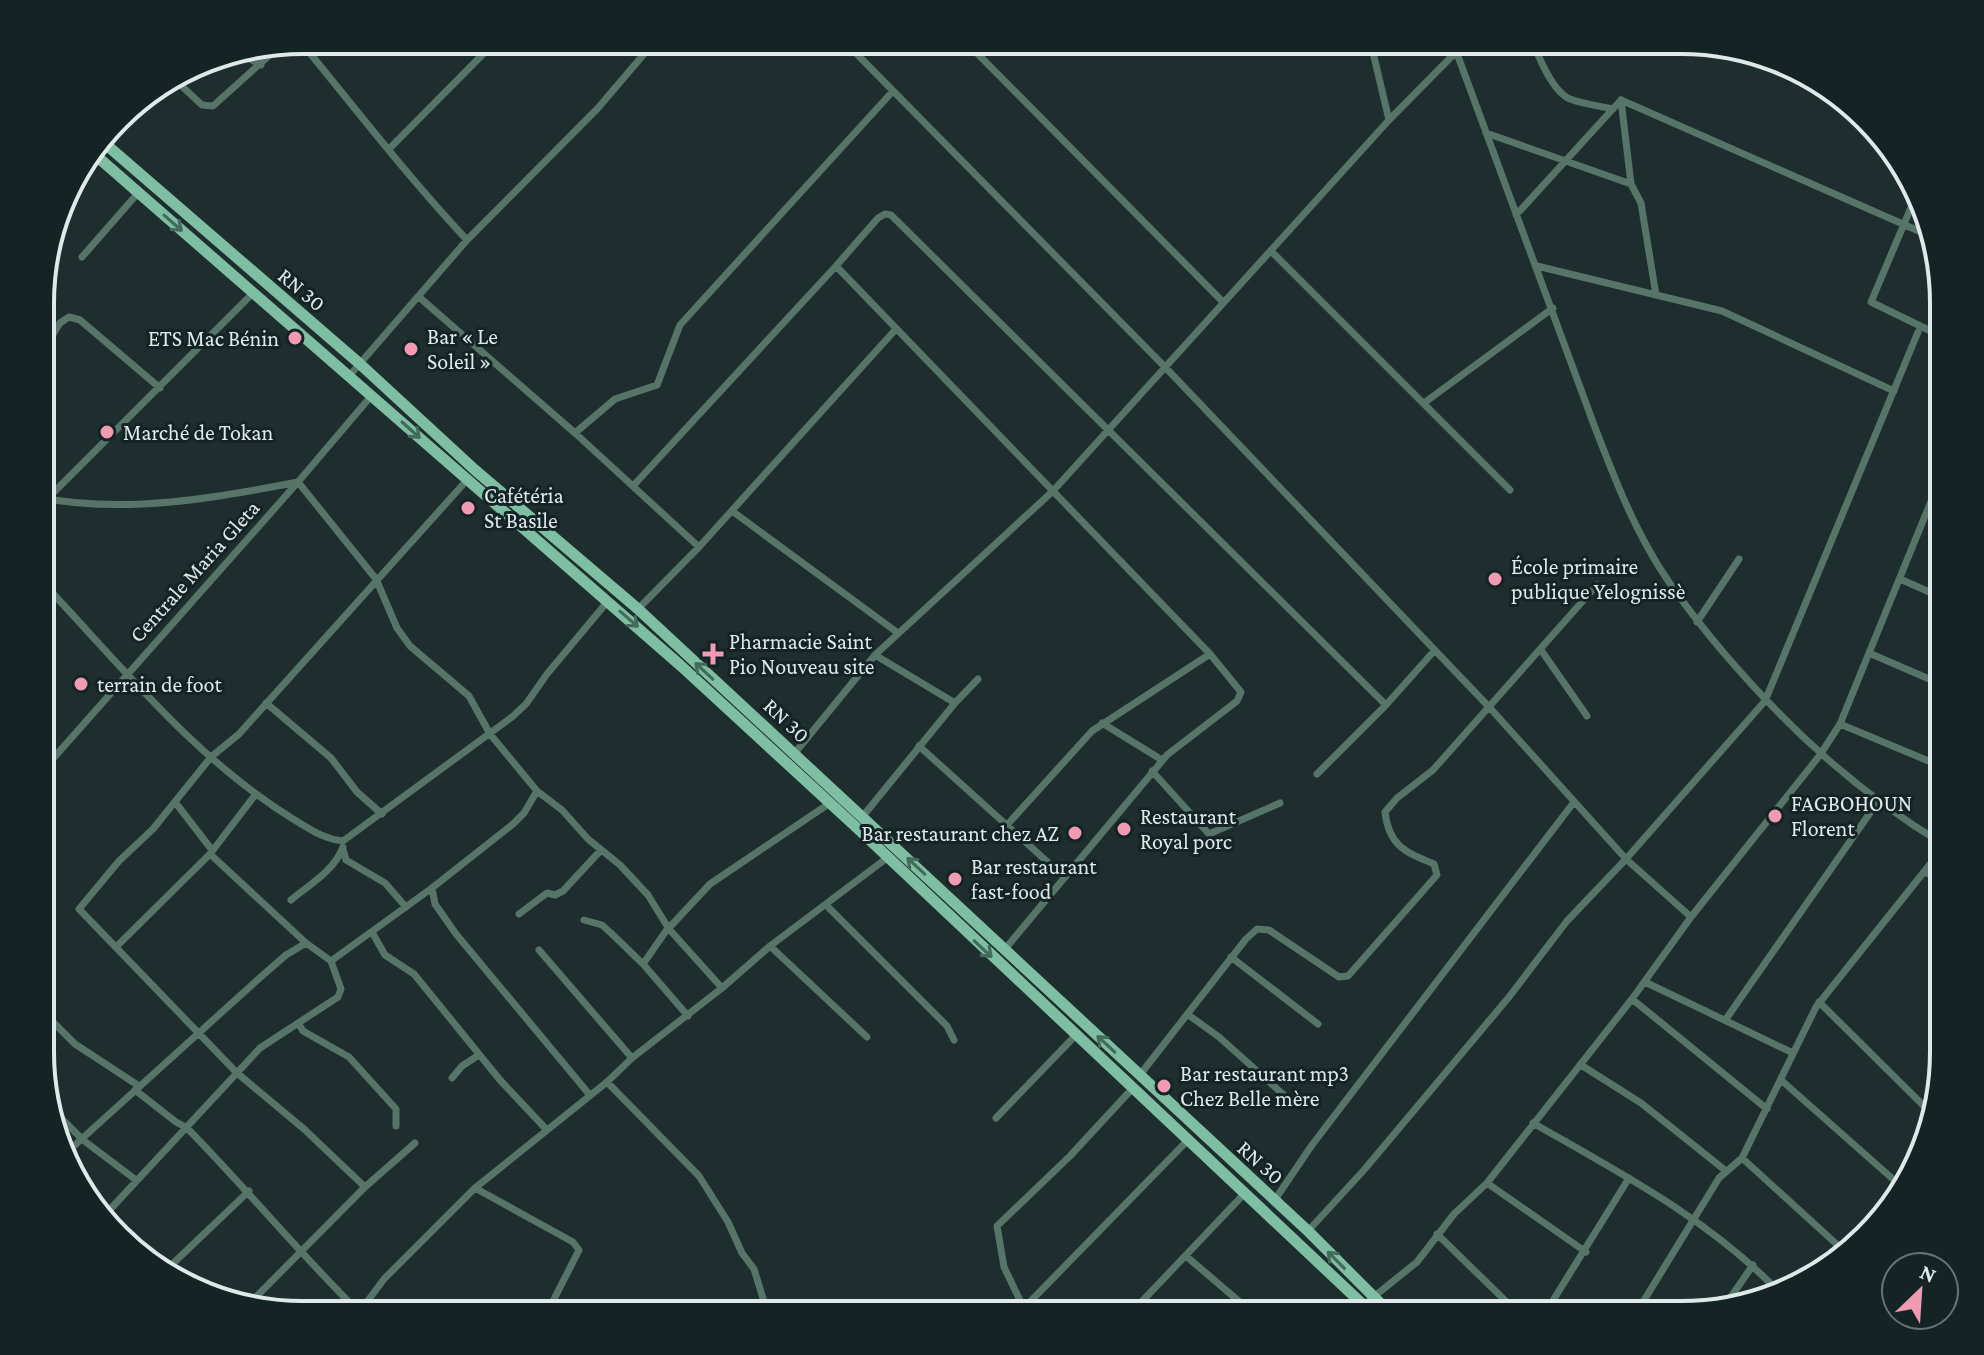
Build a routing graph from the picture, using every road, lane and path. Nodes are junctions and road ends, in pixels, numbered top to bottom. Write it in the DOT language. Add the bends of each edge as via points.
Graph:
graph roads {
  1 [pos="312,55"];
  2 [pos="482,55"];
  3 [pos="643,55"];
  4 [pos="858,55"];
  5 [pos="979,55"];
  6 [pos="1374,55"];
  7 [pos="1453,55"];
  8 [pos="1456,55"];
  9 [pos="1538,55"];
  10 [pos="269,57"];
  11 [pos="251,60"];
  12 [pos="261,65"];
  13 [pos="181,86"];
  14 [pos="893,91"];
  15 [pos="1621,100"];
  16 [pos="1613,109"];
  17 [pos="1389,120"];
  18 [pos="1486,133"];
  19 [pos="109,147"];
  20 [pos="389,149"];
  21 [pos="100,159"];
  22 [pos="1567,160"];
  23 [pos="1631,184"];
  24 [pos="138,193"];
  25 [pos="1911,208"];
  26 [pos="1516,215"];
  27 [pos="1904,225"];
  28 [pos="1919,231"];
  29 [pos="467,240"];
  30 [pos="1271,251"];
  31 [pos="82,257"];
  32 [pos="836,266"];
  33 [pos="1537,266"];
  34 [pos="253,293"];
  35 [pos="1656,295"];
  36 [pos="419,297"];
  37 [pos="1223,302"];
  38 [pos="1553,308"];
  39 [pos="896,329"];
  40 [pos="1929,330"];
  41 [pos="54,332"];
  42 [pos="1918,332"];
  43 [pos="360,364"];
  44 [pos="1164,366"];
  45 [pos="350,375"];
  46 [pos="160,388"];
  47 [pos="1894,391"];
  48 [pos="372,395"];
  49 [pos="1424,403"];
  50 [pos="1108,430"];
  51 [pos="575,433"];
  52 [pos="467,480"];
  53 [pos="298,482"];
  54 [pos="633,486"];
  55 [pos="54,490"];
  56 [pos="1510,490"];
  57 [pos="1053,491"];
  58 [pos="54,501"];
  59 [pos="1929,508"];
  60 [pos="732,511"];
  61 [pos="699,547"];
  62 [pos="1739,559"];
  63 [pos="376,579"];
  64 [pos="1900,579"];
  65 [pos="1597,585"];
  66 [pos="1929,592"];
  67 [pos="54,595"];
  68 [pos="608,601"];
  69 [pos="638,609"];
  70 [pos="1697,622"];
  71 [pos="898,633"];
  72 [pos="1541,650"];
  73 [pos="1434,651"];
  74 [pos="1869,653"];
  75 [pos="1210,654"];
  76 [pos="875,655"];
  77 [pos="128,672"];
  78 [pos="978,679"];
  79 [pos="1929,679"];
  80 [pos="1765,701"];
  81 [pos="266,703"];
  82 [pos="955,703"];
  83 [pos="1386,705"];
  84 [pos="1490,708"];
  85 [pos="1587,716"];
  86 [pos="1102,723"];
  87 [pos="1840,724"];
  88 [pos="490,734"];
  89 [pos="919,746"];
  90 [pos="55,751"];
  91 [pos="794,754"];
  92 [pos="1820,755"];
  93 [pos="211,757"];
  94 [pos="1162,760"];
  95 [pos="1929,761"];
  96 [pos="1152,771"];
  97 [pos="1317,774"];
  98 [pos="537,791"];
  99 [pos="255,795"];
  100 [pos="1879,800"];
  101 [pos="175,802"];
  102 [pos="1574,802"];
  103 [pos="830,803"];
  104 [pos="1280,803"];
  105 [pos="382,814"];
  106 [pos="863,816"];
  107 [pos="1007,825"];
  108 [pos="1929,836"];
  109 [pos="343,845"];
  110 [pos="601,850"];
  111 [pos="211,852"];
  112 [pos="887,858"];
  113 [pos="1626,859"];
  114 [pos="1929,865"];
  115 [pos="1924,872"];
  116 [pos="1929,874"];
  117 [pos="1063,876"];
  118 [pos="432,888"];
  119 [pos="291,900"];
  120 [pos="826,905"];
  121 [pos="406,907"];
  122 [pos="519,914"];
  123 [pos="1691,917"];
  124 [pos="584,920"];
  125 [pos="669,929"];
  126 [pos="372,932"];
  127 [pos="306,943"];
  128 [pos="117,946"];
  129 [pos="770,946"];
  130 [pos="1005,949"];
  131 [pos="539,950"];
  132 [pos="1231,957"];
  133 [pos="331,961"];
  134 [pos="643,964"];
  135 [pos="1645,982"];
  136 [pos="722,988"];
  137 [pos="1632,999"];
  138 [pos="1819,1002"];
  139 [pos="1187,1014"];
  140 [pos="688,1016"];
  141 [pos="1726,1019"];
  142 [pos="298,1023"];
  143 [pos="55,1024"];
  144 [pos="1318,1024"];
  145 [pos="196,1034"];
  146 [pos="1075,1036"];
  147 [pos="867,1037"];
  148 [pos="954,1040"];
  149 [pos="1793,1053"];
  150 [pos="479,1055"];
  151 [pos="632,1058"];
  152 [pos="1581,1065"];
  153 [pos="237,1073"];
  154 [pos="1139,1076"];
  155 [pos="452,1078"];
  156 [pos="1781,1080"];
  157 [pos="607,1082"];
  158 [pos="137,1088"];
  159 [pos="1132,1089"];
  160 [pos="589,1094"];
  161 [pos="1285,1096"];
  162 [pos="1924,1106"];
  163 [pos="1767,1109"];
  164 [pos="996,1118"];
  165 [pos="64,1121"];
  166 [pos="1533,1123"];
  167 [pos="396,1126"];
  168 [pos="187,1128"];
  169 [pos="546,1129"];
  170 [pos="83,1140"];
  171 [pos="1187,1141"];
  172 [pos="415,1143"];
  173 [pos="73,1148"];
  174 [pos="1742,1158"];
  175 [pos="1726,1171"];
  176 [pos="1629,1178"];
  177 [pos="136,1180"];
  178 [pos="1894,1180"];
  179 [pos="1487,1183"];
  180 [pos="365,1187"];
  181 [pos="475,1188"];
  182 [pos="249,1191"];
  183 [pos="1245,1193"];
  184 [pos="1274,1201"];
  185 [pos="110,1209"];
  186 [pos="1694,1218"];
  187 [pos="1308,1231"];
  188 [pos="1437,1234"];
  189 [pos="1837,1245"];
  190 [pos="1586,1252"];
  191 [pos="300,1254"];
  192 [pos="1186,1256"];
  193 [pos="173,1264"];
  194 [pos="1753,1265"];
  195 [pos="1771,1284"];
  196 [pos="1732,1295"];
  197 [pos="257,1296"];
  198 [pos="1373,1297"];
  199 [pos="346,1300"];
  200 [pos="369,1300"];
  201 [pos="554,1300"];
  202 [pos="764,1300"];
  203 [pos="1021,1301"];
  204 [pos="1036,1301"];
  205 [pos="1143,1301"];
  206 [pos="1239,1301"];
  207 [pos="1359,1301"];
  208 [pos="1368,1301"];
  209 [pos="1377,1301"];
  210 [pos="1506,1301"];
  211 [pos="1553,1301"];
  212 [pos="1644,1301"];
  1 -- 20 [label="street"];
  2 -- 20 [label="street"];
  3 -- 29 [label="street"];
  4 -- 14 [label="street"];
  5 -- 37 [label="street"];
  6 -- 17 [label="street"];
  7 -- 17 [label="street"];
  8 -- 18 [label="street"];
  9 -- 16 [label="street" via="1561,94"];
  10 -- 12 [label="street"];
  11 -- 12 [label="street"];
  12 -- 13 [label="street" via="213,106 202,105"];
  14 -- 44 [label="street"];
  14 -- 51 [label="street" via="680,325 657,385 615,399"];
  15 -- 16 [label="street"];
  15 -- 23 [label="street"];
  15 -- 27 [label="street"];
  16 -- 22 [label="street"];
  17 -- 30 [label="street"];
  18 -- 22 [label="street"];
  18 -- 26 [label="street"];
  19 -- 43 [label="main road, RN 30 / RN 30"];
  20 -- 29 [label="street"];
  21 -- 24 [label="main road, RN 30"];
  22 -- 23 [label="street"];
  22 -- 26 [label="street"];
  23 -- 35 [label="street" via="1641,203"];
  24 -- 31 [label="street"];
  24 -- 34 [label="main road, RN 30, one-way"];
  25 -- 27 [label="street"];
  26 -- 33 [label="street"];
  27 -- 28 [label="street"];
  27 -- 40 [label="street" via="1871,302"];
  29 -- 36 [label="street"];
  30 -- 37 [label="street"];
  30 -- 49 [label="street"];
  32 -- 39 [label="street"];
  32 -- 50 [label="street" via="878,218 891,215"];
  32 -- 54 [label="street"];
  33 -- 35 [label="street"];
  33 -- 38 [label="street"];
  34 -- 45 [label="main road, RN 30"];
  34 -- 46 [label="street"];
  35 -- 47 [label="street" via="1722,311"];
  36 -- 43 [label="street"];
  36 -- 51 [label="street"];
  37 -- 44 [label="street"];
  38 -- 49 [label="street"];
  38 -- 70 [label="street" via="1630,513"];
  39 -- 57 [label="street"];
  39 -- 60 [label="street"];
  41 -- 46 [label="street" via="69,317 80,320"];
  42 -- 47 [label="street"];
  43 -- 45 [label="street"];
  43 -- 69 [label="main road, RN 30 / RN 30"];
  44 -- 50 [label="street"];
  44 -- 73 [label="street"];
  45 -- 48 [label="main road, RN 30"];
  46 -- 55 [label="street"];
  47 -- 80 [label="street"];
  48 -- 52 [label="main road, RN 30, one-way"];
  48 -- 53 [label="street, Centrale Maria Gleta"];
  49 -- 56 [label="street"];
  50 -- 57 [label="street"];
  50 -- 83 [label="street"];
  51 -- 54 [label="street"];
  52 -- 63 [label="street"];
  52 -- 68 [label="main road, RN 30"];
  53 -- 58 [label="street" via="185,501"];
  53 -- 63 [label="street"];
  53 -- 77 [label="street, Centrale Maria Gleta"];
  54 -- 61 [label="street"];
  57 -- 71 [label="street"];
  57 -- 75 [label="street"];
  59 -- 64 [label="street"];
  60 -- 61 [label="street"];
  60 -- 71 [label="street"];
  61 -- 69 [label="street"];
  62 -- 70 [label="street"];
  63 -- 81 [label="street"];
  63 -- 88 [label="street" via="397,628 424,660 469,696"];
  64 -- 66 [label="street"];
  64 -- 74 [label="street"];
  65 -- 72 [label="street"];
  67 -- 77 [label="street"];
  68 -- 88 [label="street" via="526,704"];
  68 -- 103 [label="main road, RN 30, one-way"];
  91 -- 69 [label="main road, RN 30 / RN 30, one-way"];
  70 -- 80 [label="street"];
  71 -- 76 [label="street"];
  72 -- 84 [label="street"];
  72 -- 85 [label="street"];
  73 -- 83 [label="street"];
  73 -- 84 [label="street"];
  74 -- 79 [label="street"];
  74 -- 87 [label="street"];
  75 -- 86 [label="street"];
  75 -- 94 [label="street" via="1241,695"];
  76 -- 82 [label="street"];
  76 -- 91 [label="street"];
  77 -- 90 [label="street, Centrale Maria Gleta"];
  77 -- 93 [label="street"];
  78 -- 82 [label="street"];
  80 -- 92 [label="street"];
  80 -- 113 [label="street"];
  81 -- 93 [label="street"];
  81 -- 105 [label="street" via="331,758"];
  82 -- 89 [label="street"];
  83 -- 97 [label="street"];
  84 -- 102 [label="street"];
  84 -- 132 [label="street" via="1385,812 1396,843 1434,864 1437,875 1348,976 1339,977 1269,930 1257,929"];
  86 -- 94 [label="street"];
  86 -- 107 [label="street"];
  87 -- 92 [label="street"];
  87 -- 95 [label="street"];
  88 -- 98 [label="street"];
  88 -- 105 [label="street"];
  89 -- 106 [label="street"];
  89 -- 107 [label="street"];
  91 -- 106 [label="main road, RN 30 / RN 30"];
  92 -- 100 [label="street"];
  92 -- 123 [label="street"];
  93 -- 99 [label="street"];
  93 -- 101 [label="street"];
  94 -- 96 [label="street"];
  96 -- 104 [label="street" via="1209,834"];
  96 -- 117 [label="street"];
  98 -- 110 [label="street"];
  98 -- 118 [label="street" via="513,824"];
  99 -- 109 [label="street"];
  99 -- 111 [label="street"];
  100 -- 108 [label="street"];
  100 -- 141 [label="street"];
  101 -- 111 [label="street"];
  101 -- 128 [label="street" via="79,909"];
  102 -- 113 [label="street"];
  102 -- 184 [label="street"];
  103 -- 112 [label="main road, RN 30"];
  103 -- 125 [label="street" via="710,884"];
  105 -- 109 [label="street"];
  130 -- 106 [label="main road, RN 30 / RN 30, one-way"];
  107 -- 117 [label="street"];
  109 -- 119 [label="street" via="323,874"];
  109 -- 121 [label="street" via="346,860 385,883"];
  110 -- 122 [label="street" via="563,891 547,893"];
  110 -- 125 [label="street" via="648,895"];
  111 -- 127 [label="street"];
  111 -- 128 [label="street"];
  112 -- 120 [label="street"];
  112 -- 146 [label="main road, RN 30, one-way"];
  113 -- 123 [label="street"];
  113 -- 187 [label="street" via="1567,921 1509,997"];
  114 -- 115 [label="street"];
  115 -- 116 [label="street"];
  115 -- 138 [label="street"];
  117 -- 130 [label="street"];
  118 -- 121 [label="street"];
  118 -- 160 [label="street" via="435,904 449,924"];
  120 -- 129 [label="street"];
  120 -- 148 [label="street" via="947,1026"];
  121 -- 126 [label="street"];
  123 -- 135 [label="street"];
  124 -- 134 [label="street" via="602,925"];
  125 -- 134 [label="street"];
  125 -- 136 [label="street"];
  126 -- 133 [label="street"];
  126 -- 150 [label="street" via="385,955 414,974"];
  127 -- 133 [label="street"];
  127 -- 145 [label="street"];
  128 -- 145 [label="street"];
  129 -- 136 [label="street"];
  129 -- 147 [label="street"];
  154 -- 130 [label="main road, RN 30 / RN 30, one-way"];
  131 -- 151 [label="street"];
  132 -- 139 [label="street"];
  132 -- 144 [label="street"];
  133 -- 142 [label="street" via="341,989 338,997"];
  134 -- 140 [label="street"];
  135 -- 137 [label="street"];
  135 -- 141 [label="street"];
  136 -- 140 [label="street"];
  137 -- 152 [label="street"];
  137 -- 163 [label="street"];
  138 -- 149 [label="street"];
  138 -- 162 [label="street"];
  139 -- 154 [label="street"];
  139 -- 161 [label="street"];
  140 -- 151 [label="street"];
  141 -- 149 [label="street"];
  142 -- 153 [label="street" via="260,1048"];
  142 -- 167 [label="street" via="349,1057 396,1109"];
  143 -- 158 [label="street"];
  145 -- 153 [label="street"];
  145 -- 158 [label="street"];
  146 -- 159 [label="main road, RN 30"];
  146 -- 164 [label="street"];
  149 -- 156 [label="street"];
  150 -- 155 [label="street"];
  150 -- 169 [label="street"];
  151 -- 157 [label="street"];
  152 -- 166 [label="street"];
  152 -- 175 [label="street" via="1641,1103"];
  153 -- 168 [label="street"];
  153 -- 180 [label="street"];
  154 -- 184 [label="main road, RN 30 / RN 30"];
  156 -- 163 [label="street"];
  156 -- 178 [label="street"];
  157 -- 160 [label="street"];
  157 -- 202 [label="street" via="699,1176 754,1269"];
  158 -- 168 [label="street"];
  158 -- 170 [label="street"];
  159 -- 171 [label="main road, RN 30"];
  159 -- 203 [label="street" via="997,1226 1004,1267"];
  160 -- 169 [label="street"];
  163 -- 174 [label="street"];
  165 -- 170 [label="street"];
  166 -- 176 [label="street"];
  166 -- 179 [label="street"];
  168 -- 177 [label="street"];
  168 -- 182 [label="street"];
  169 -- 181 [label="street"];
  170 -- 173 [label="street"];
  170 -- 177 [label="street"];
  171 -- 183 [label="main road, RN 30"];
  171 -- 204 [label="street"];
  172 -- 180 [label="street"];
  174 -- 175 [label="street"];
  174 -- 189 [label="street"];
  175 -- 186 [label="street"];
  176 -- 186 [label="street"];
  176 -- 190 [label="street"];
  177 -- 185 [label="street"];
  179 -- 188 [label="street"];
  179 -- 190 [label="street"];
  180 -- 191 [label="street"];
  181 -- 200 [label="street"];
  181 -- 201 [label="street" via="579,1250"];
  182 -- 191 [label="street"];
  182 -- 193 [label="street"];
  183 -- 192 [label="street"];
  183 -- 207 [label="main road, RN 30"];
  184 -- 187 [label="main road, RN 30 / RN 30"];
  186 -- 194 [label="street"];
  186 -- 212 [label="street"];
  198 -- 187 [label="main road, RN 30 / RN 30, one-way"];
  188 -- 198 [label="street" via="1417,1262"];
  188 -- 210 [label="street"];
  190 -- 211 [label="street"];
  191 -- 197 [label="street"];
  191 -- 199 [label="street"];
  192 -- 205 [label="street"];
  192 -- 206 [label="street"];
  194 -- 195 [label="street"];
  194 -- 196 [label="street"];
  198 -- 208 [label="street"];
  198 -- 209 [label="main road, RN 30 / RN 30"];
}
